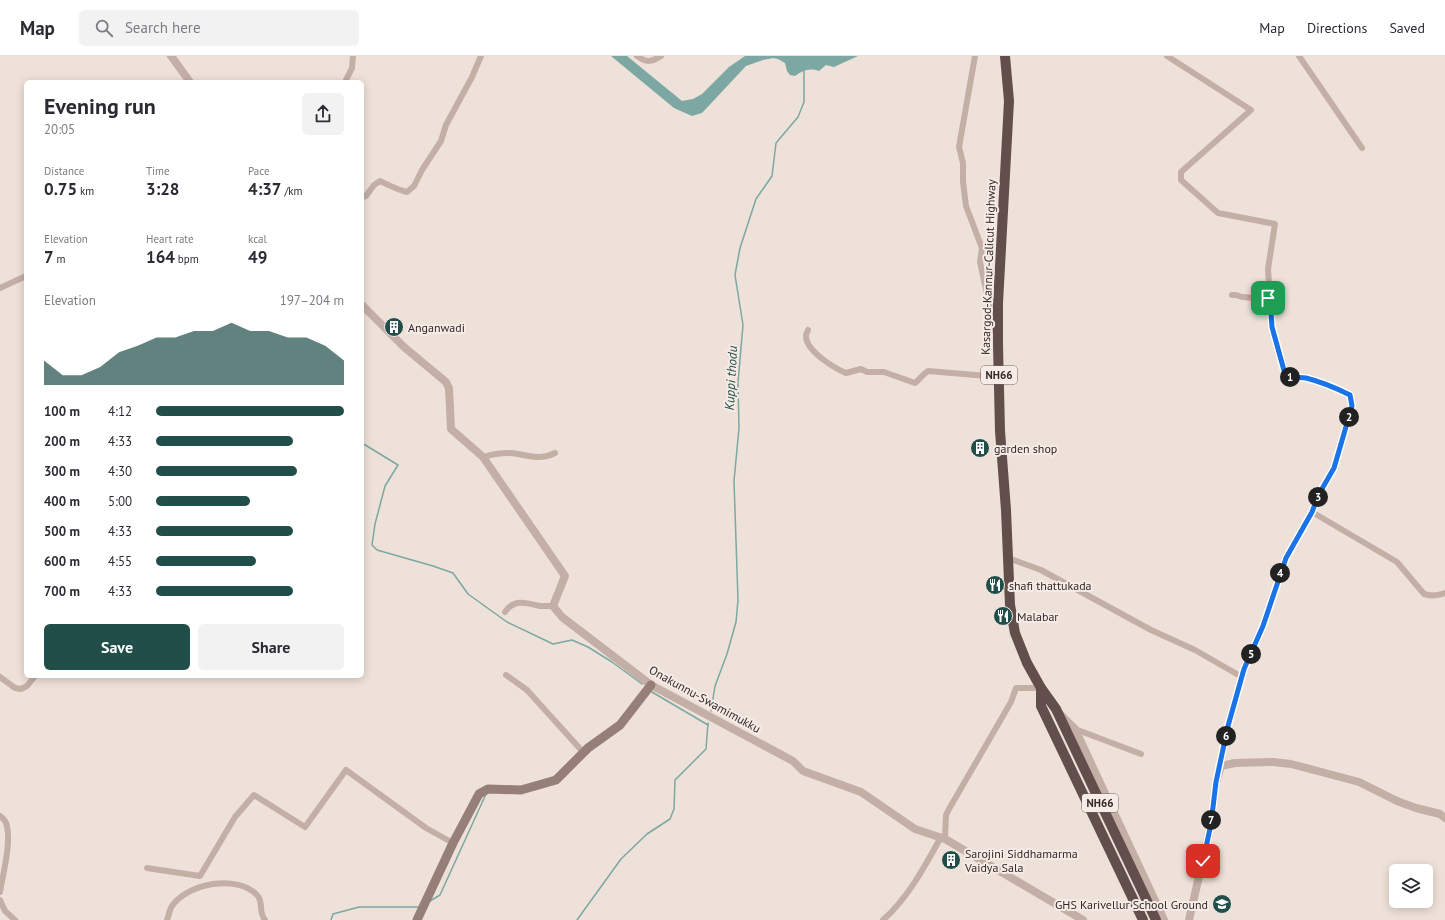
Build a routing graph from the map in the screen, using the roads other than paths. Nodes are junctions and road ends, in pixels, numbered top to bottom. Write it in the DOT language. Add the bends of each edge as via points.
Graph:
graph roads {
  1 [pos="171,56"];
  2 [pos="353,56"];
  3 [pos="481,56"];
  4 [pos="637,56"];
  5 [pos="661,56"];
  6 [pos="975,56"];
  7 [pos="1005,56"];
  8 [pos="1167,56"];
  9 [pos="1299,56"];
  10 [pos="189,80"];
  11 [pos="346,80"];
  12 [pos="1362,148"];
  13 [pos="364,196"];
  14 [pos="24,277"];
  15 [pos="0,288"];
  16 [pos="1232,295"];
  17 [pos="1270,299"];
  18 [pos="364,307"];
  19 [pos="808,330"];
  20 [pos="998,344"];
  21 [pos="999,377"];
  22 [pos="555,453"];
  23 [pos="483,456"];
  24 [pos="1312,512"];
  25 [pos="1008,558"];
  26 [pos="1445,593"];
  27 [pos="553,606"];
  28 [pos="505,612"];
  29 [pos="506,675"];
  30 [pos="0,677"];
  31 [pos="1242,677"];
  32 [pos="33,678"];
  33 [pos="651,685"];
  34 [pos="1041,688"];
  35 [pos="1056,709"];
  36 [pos="1075,729"];
  37 [pos="583,752"];
  38 [pos="1141,754"];
  39 [pos="1221,766"];
  40 [pos="0,816"];
  41 [pos="1445,818"];
  42 [pos="943,838"];
  43 [pos="453,843"];
  44 [pos="147,868"];
  45 [pos="0,892"];
  46 [pos="0,900"];
  47 [pos="15,920"];
  48 [pos="167,920"];
  49 [pos="265,920"];
  50 [pos="417,920"];
  51 [pos="883,920"];
  52 [pos="1083,920"];
  53 [pos="1143,920"];
  54 [pos="1156,920"];
  55 [pos="1164,920"];
  56 [pos="1189,920"];
  1 -- 10 [label="street"];
  2 -- 11 [label="street" via="352,68"];
  3 -- 13 [label="street" via="446,125 441,141 414,186 408,192 380,181"];
  4 -- 5 [label="street" via="643,60 653,61"];
  6 -- 20 [label="street" via="959,147 963,163 966,206 982,248 980,262"];
  7 -- 20 [label="highway, Kasargod-Kannur-Calicut Highway / NH66" via="1009,101"];
  8 -- 17 [label="street" via="1251,110 1181,172 1181,180 1218,213 1276,224 1268,270"];
  9 -- 12 [label="street"];
  14 -- 15 [label="street"];
  16 -- 17 [label="street"];
  17 -- 24 [label="street" via="1272,327 1285,374 1291,378 1304,378 1330,385 1350,395 1352,406 1334,468"];
  18 -- 23 [label="street" via="404,347 446,382 449,388 451,429"];
  19 -- 21 [label="street" via="806,336 816,353 846,374 861,369 867,372 884,372 915,383 928,371"];
  20 -- 21 [label="highway, Kasargod-Kannur-Calicut Highway / NH66"];
  21 -- 25 [label="highway, Kasargod-Kannur-Calicut Highway / NH66"];
  22 -- 23 [label="street" via="544,458 510,453"];
  23 -- 27 [label="street" via="565,576"];
  24 -- 26 [label="street" via="1397,562 1424,594 1431,596"];
  24 -- 31 [label="street" via="1286,558 1263,626"];
  25 -- 31 [label="street" via="1041,570"];
  25 -- 34 [label="highway, Kasargod-Kannur-Calicut Highway / NH66" via="1010,606 1015,634"];
  27 -- 28 [label="street" via="517,602"];
  27 -- 33 [label="street, Onakunnu-Swamimukku" via="562,617"];
  29 -- 37 [label="street" via="527,690"];
  30 -- 32 [label="street" via="15,688 21,689"];
  31 -- 39 [label="street" via="1228,726"];
  33 -- 37 [label="main road" via="620,725"];
  33 -- 42 [label="street, Onakunnu-Swamimukku" via="793,761 803,770 861,792 915,829"];
  34 -- 35 [label="highway, Kasargod-Kannur-Calicut Highway / NH66"];
  34 -- 42 [label="street" via="1016,688 948,809"];
  34 -- 53 [label="highway, Kasargod-Kannur-Calicut Highway / NH66" via="1041,706"];
  35 -- 36 [label="street"];
  35 -- 54 [label="highway, Kasargod-Kannur-Calicut Highway / NH66"];
  36 -- 38 [label="street"];
  36 -- 55 [label="street"];
  37 -- 43 [label="main road" via="556,780 521,790 488,789 479,794"];
  39 -- 41 [label="street" via="1235,763 1292,764 1359,782 1397,801 1440,814"];
  39 -- 56 [label="street"];
  40 -- 45 [label="street" via="7,824 8,835"];
  42 -- 51 [label="street" via="919,877"];
  42 -- 52 [label="street, Onakunnu-Swamimukku"];
  43 -- 44 [label="street" via="426,828 346,770 305,827 254,795 235,817 200,876"];
  43 -- 50 [label="main road"];
  46 -- 47 [label="street" via="5,911"];
  48 -- 49 [label="street" via="172,906 193,889 223,883 239,885 256,894 261,902 262,917"];
}
